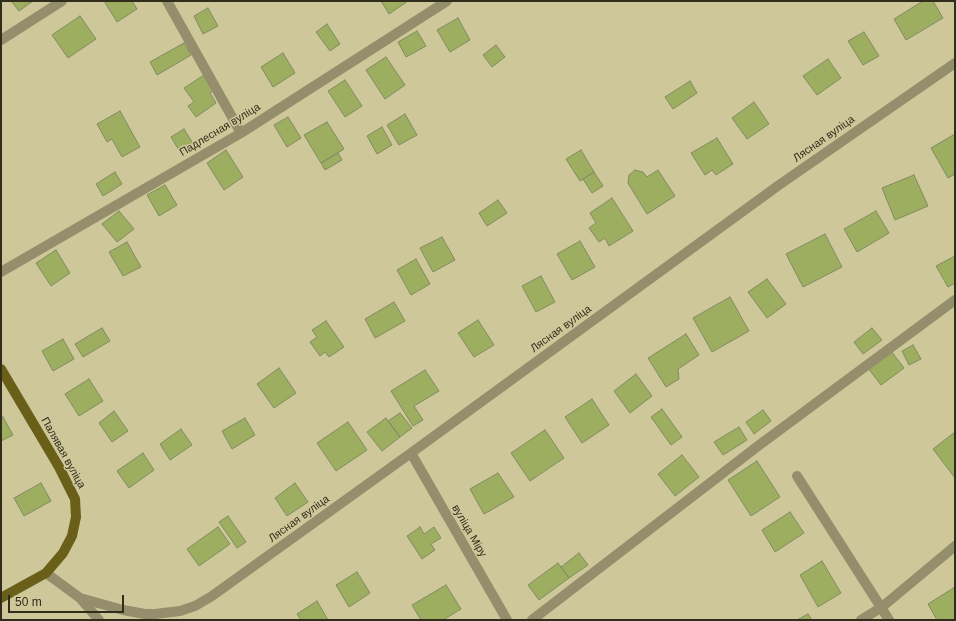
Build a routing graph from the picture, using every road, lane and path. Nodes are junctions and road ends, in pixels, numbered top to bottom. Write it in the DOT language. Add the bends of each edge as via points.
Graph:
graph roads {
  1 [pos="62,1"];
  2 [pos="167,1"];
  3 [pos="447,1"];
  4 [pos="1,40"];
  5 [pos="955,63"];
  6 [pos="241,133"];
  7 [pos="1,272"];
  8 [pos="955,300"];
  9 [pos="1,369"];
  10 [pos="411,453"];
  11 [pos="797,476"];
  12 [pos="955,546"];
  13 [pos="46,573"];
  14 [pos="1,598"];
  15 [pos="80,598"];
  16 [pos="882,607"];
  17 [pos="98,620"];
  18 [pos="507,620"];
  19 [pos="532,620"];
  20 [pos="861,620"];
  21 [pos="889,620"];
  1 -- 4 [label="street"];
  2 -- 6 [label="street"];
  3 -- 6 [label="street, Падлесная вуліца"];
  5 -- 10 [label="street, Лясная вуліца" via="779,186"];
  6 -- 7 [label="street, Падлесная вуліца"];
  8 -- 19 [label="street" via="764,441"];
  9 -- 13 [label="main road, Палявая вуліца" via="75,499 76,517 72,536 63,553"];
  10 -- 15 [label="street, Лясная вуліца" via="195,606 180,611 145,614"];
  10 -- 18 [label="street, вуліца Міру"];
  11 -- 16 [label="street"];
  12 -- 16 [label="street"];
  13 -- 14 [label="main road"];
  13 -- 15 [label="street"];
  15 -- 17 [label="street"];
  16 -- 20 [label="street"];
  16 -- 21 [label="street"];
}
